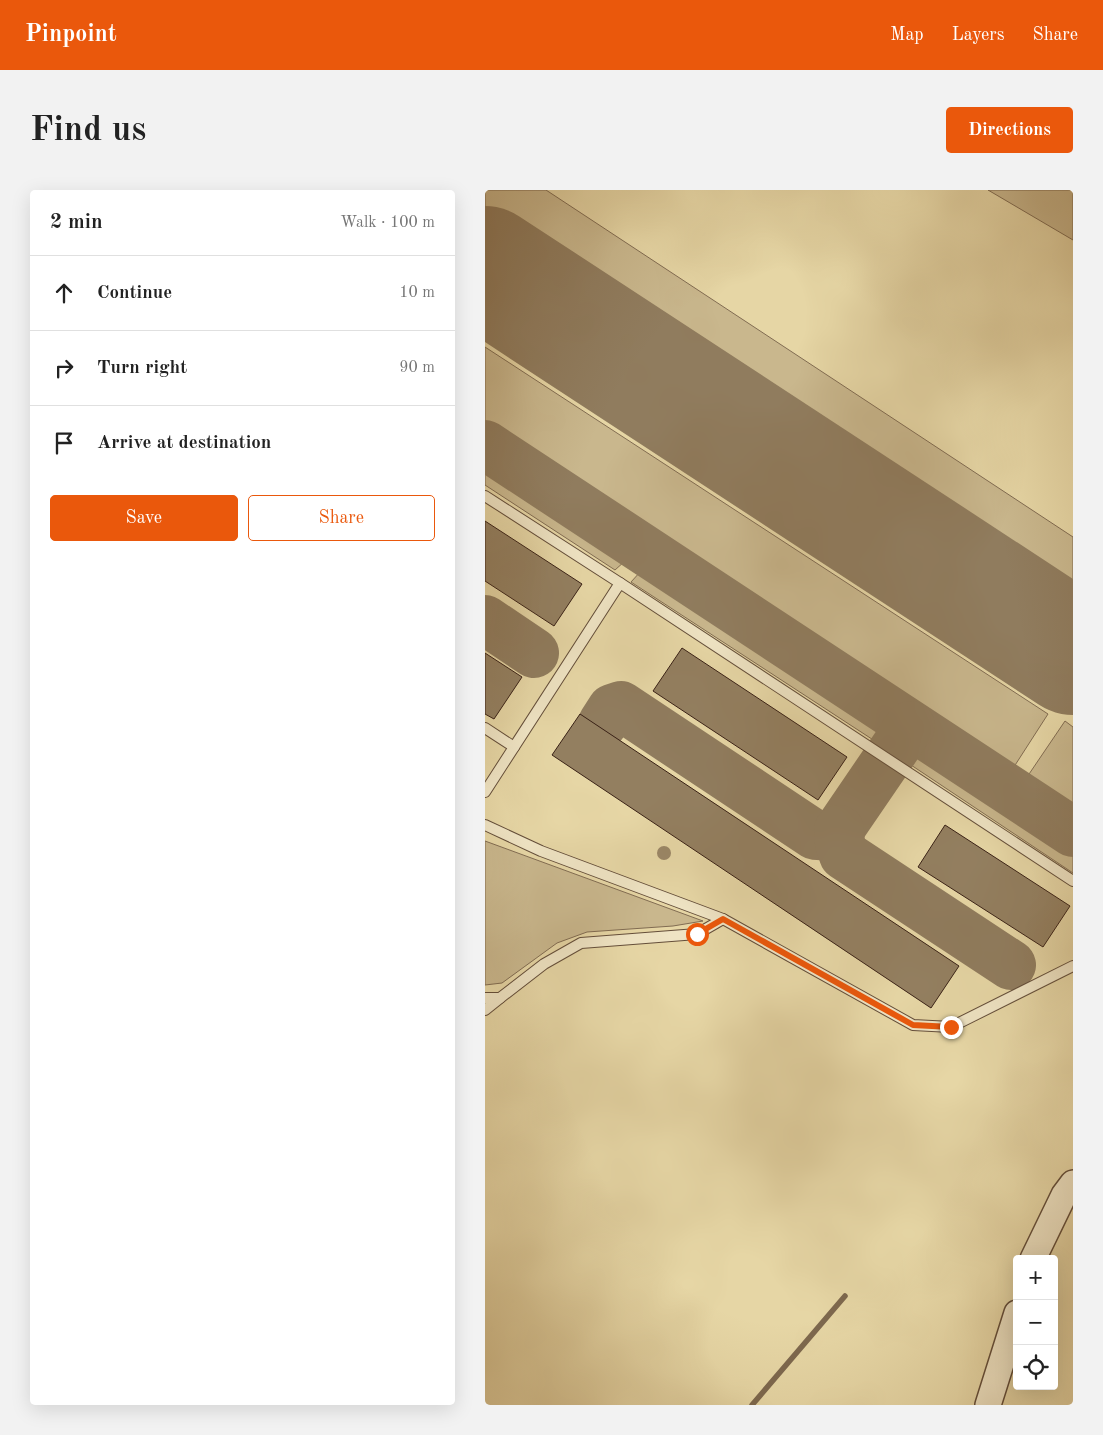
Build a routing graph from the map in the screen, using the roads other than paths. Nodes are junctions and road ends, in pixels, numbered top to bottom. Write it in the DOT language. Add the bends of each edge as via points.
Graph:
graph roads {
  1 [pos="485,496"];
  2 [pos="620,583"];
  3 [pos="485,728"];
  4 [pos="514,747"];
  5 [pos="485,792"];
  6 [pos="485,826"];
  7 [pos="1073,882"];
  8 [pos="723,919"];
  9 [pos="1073,966"];
  10 [pos="485,998"];
  11 [pos="500,998"];
  12 [pos="485,1010"];
  13 [pos="1073,1183"];
  14 [pos="1035,1255"];
  15 [pos="1013,1326"];
  16 [pos="988,1405"];
  1 -- 2 [label="lane"];
  2 -- 4 [label="lane"];
  2 -- 7 [label="lane"];
  3 -- 4 [label="lane"];
  4 -- 5 [label="lane"];
  6 -- 8 [label="lane" via="541,851"];
  8 -- 9 [label="lane" via="913,1025 951,1027"];
  8 -- 11 [label="lane" via="697,934 581,943 543,964"];
  10 -- 11 [label="lane"];
  11 -- 12 [label="lane"];
  13 -- 14 [label="street"];
  15 -- 16 [label="street"];
}
